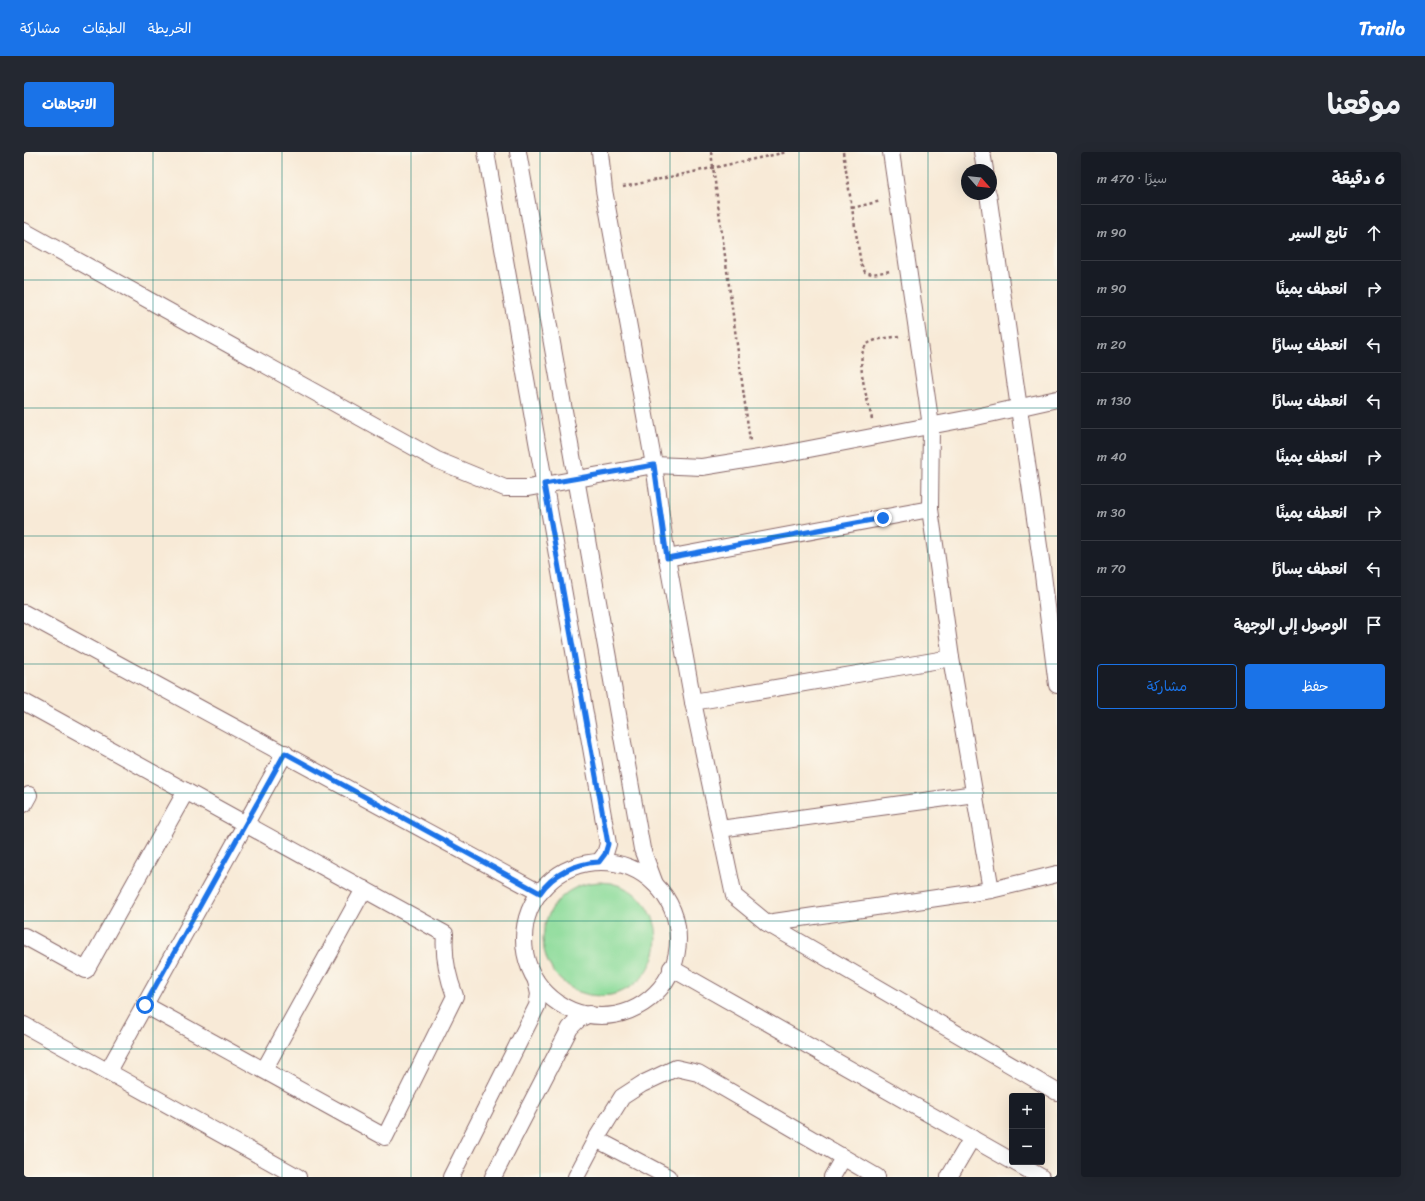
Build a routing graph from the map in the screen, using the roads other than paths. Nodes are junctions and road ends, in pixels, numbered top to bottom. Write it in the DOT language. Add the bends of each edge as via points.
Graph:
graph roads {
  1 [pos="486,152"];
  2 [pos="518,152"];
  3 [pos="600,152"];
  4 [pos="891,152"];
  5 [pos="982,152"];
  6 [pos="984,164"];
  7 [pos="989,200"];
  8 [pos="24,231"];
  9 [pos="1057,399"];
  10 [pos="1019,406"];
  11 [pos="931,426"];
  12 [pos="654,465"];
  13 [pos="576,478"];
  14 [pos="544,484"];
  15 [pos="930,510"];
  16 [pos="667,558"];
  17 [pos="24,613"];
  18 [pos="951,658"];
  19 [pos="1057,685"];
  20 [pos="24,702"];
  21 [pos="693,702"];
  22 [pos="285,753"];
  23 [pos="186,791"];
  24 [pos="975,794"];
  25 [pos="246,825"];
  26 [pos="720,829"];
  27 [pos="599,862"];
  28 [pos="1057,874"];
  29 [pos="655,884"];
  30 [pos="364,889"];
  31 [pos="991,890"];
  32 [pos="540,893"];
  33 [pos="767,923"];
  34 [pos="24,936"];
  35 [pos="671,968"];
  36 [pos="536,981"];
  37 [pos="145,1005"];
  38 [pos="590,1014"];
  39 [pos="24,1025"];
  40 [pos="264,1070"];
  41 [pos="108,1071"];
  42 [pos="1057,1092"];
  43 [pos="972,1138"];
  44 [pos="596,1139"];
  45 [pos="842,1158"];
  46 [pos="1009,1159"];
  47 [pos="1020,1165"];
  48 [pos="298,1177"];
  49 [pos="451,1177"];
  50 [pos="493,1177"];
  51 [pos="576,1177"];
  52 [pos="668,1177"];
  53 [pos="832,1177"];
  54 [pos="877,1177"];
  55 [pos="950,1177"];
  56 [pos="1041,1177"];
  1 -- 14 [label="street"];
  2 -- 13 [label="street"];
  3 -- 12 [label="street" via="604,190"];
  4 -- 11 [label="street"];
  5 -- 6 [label="street"];
  7 -- 10 [label="street"];
  8 -- 14 [label="street" via="437,460 505,488 528,488"];
  9 -- 10 [label="street"];
  10 -- 11 [label="street"];
  10 -- 19 [label="street"];
  11 -- 12 [label="street" via="702,467"];
  11 -- 15 [label="street"];
  12 -- 13 [label="street"];
  12 -- 16 [label="street"];
  13 -- 14 [label="street"];
  13 -- 29 [label="street" via="642,849"];
  14 -- 27 [label="street" via="608,844"];
  15 -- 16 [label="street"];
  15 -- 18 [label="street"];
  16 -- 21 [label="street"];
  17 -- 22 [label="street"];
  18 -- 21 [label="street"];
  18 -- 24 [label="street"];
  20 -- 23 [label="street"];
  21 -- 26 [label="street"];
  22 -- 25 [label="street"];
  22 -- 32 [label="street"];
  23 -- 25 [label="street"];
  23 -- 34 [label="street" via="86,970"];
  24 -- 26 [label="street"];
  24 -- 31 [label="street"];
  25 -- 30 [label="street"];
  25 -- 37 [label="street"];
  26 -- 33 [label="street" via="734,896"];
  27 -- 29 [label="street" via="613,862 636,870"];
  27 -- 32 [label="street" via="565,870 545,885"];
  28 -- 31 [label="street"];
  29 -- 35 [label="street" via="670,904 677,927 677,952"];
  30 -- 40 [label="street"];
  30 -- 40 [label="street" via="445,934 443,953 454,996 385,1137"];
  31 -- 33 [label="street"];
  32 -- 36 [label="street" via="532,905 524,930 526,957"];
  33 -- 42 [label="street"];
  35 -- 38 [label="street" via="669,975 653,996 630,1010 604,1016"];
  35 -- 43 [label="street"];
  36 -- 38 [label="street" via="554,1001 578,1013"];
  36 -- 49 [label="street" via="539,994 537,1006"];
  37 -- 40 [label="street"];
  37 -- 41 [label="street"];
  38 -- 50 [label="street" via="570,1028"];
  39 -- 41 [label="street"];
  41 -- 48 [label="street"];
  43 -- 46 [label="street"];
  43 -- 55 [label="street"];
  44 -- 45 [label="street" via="622,1097 676,1068 698,1073"];
  44 -- 51 [label="street"];
  44 -- 52 [label="street"];
  45 -- 53 [label="street"];
  45 -- 54 [label="street"];
  47 -- 56 [label="street"];
}
